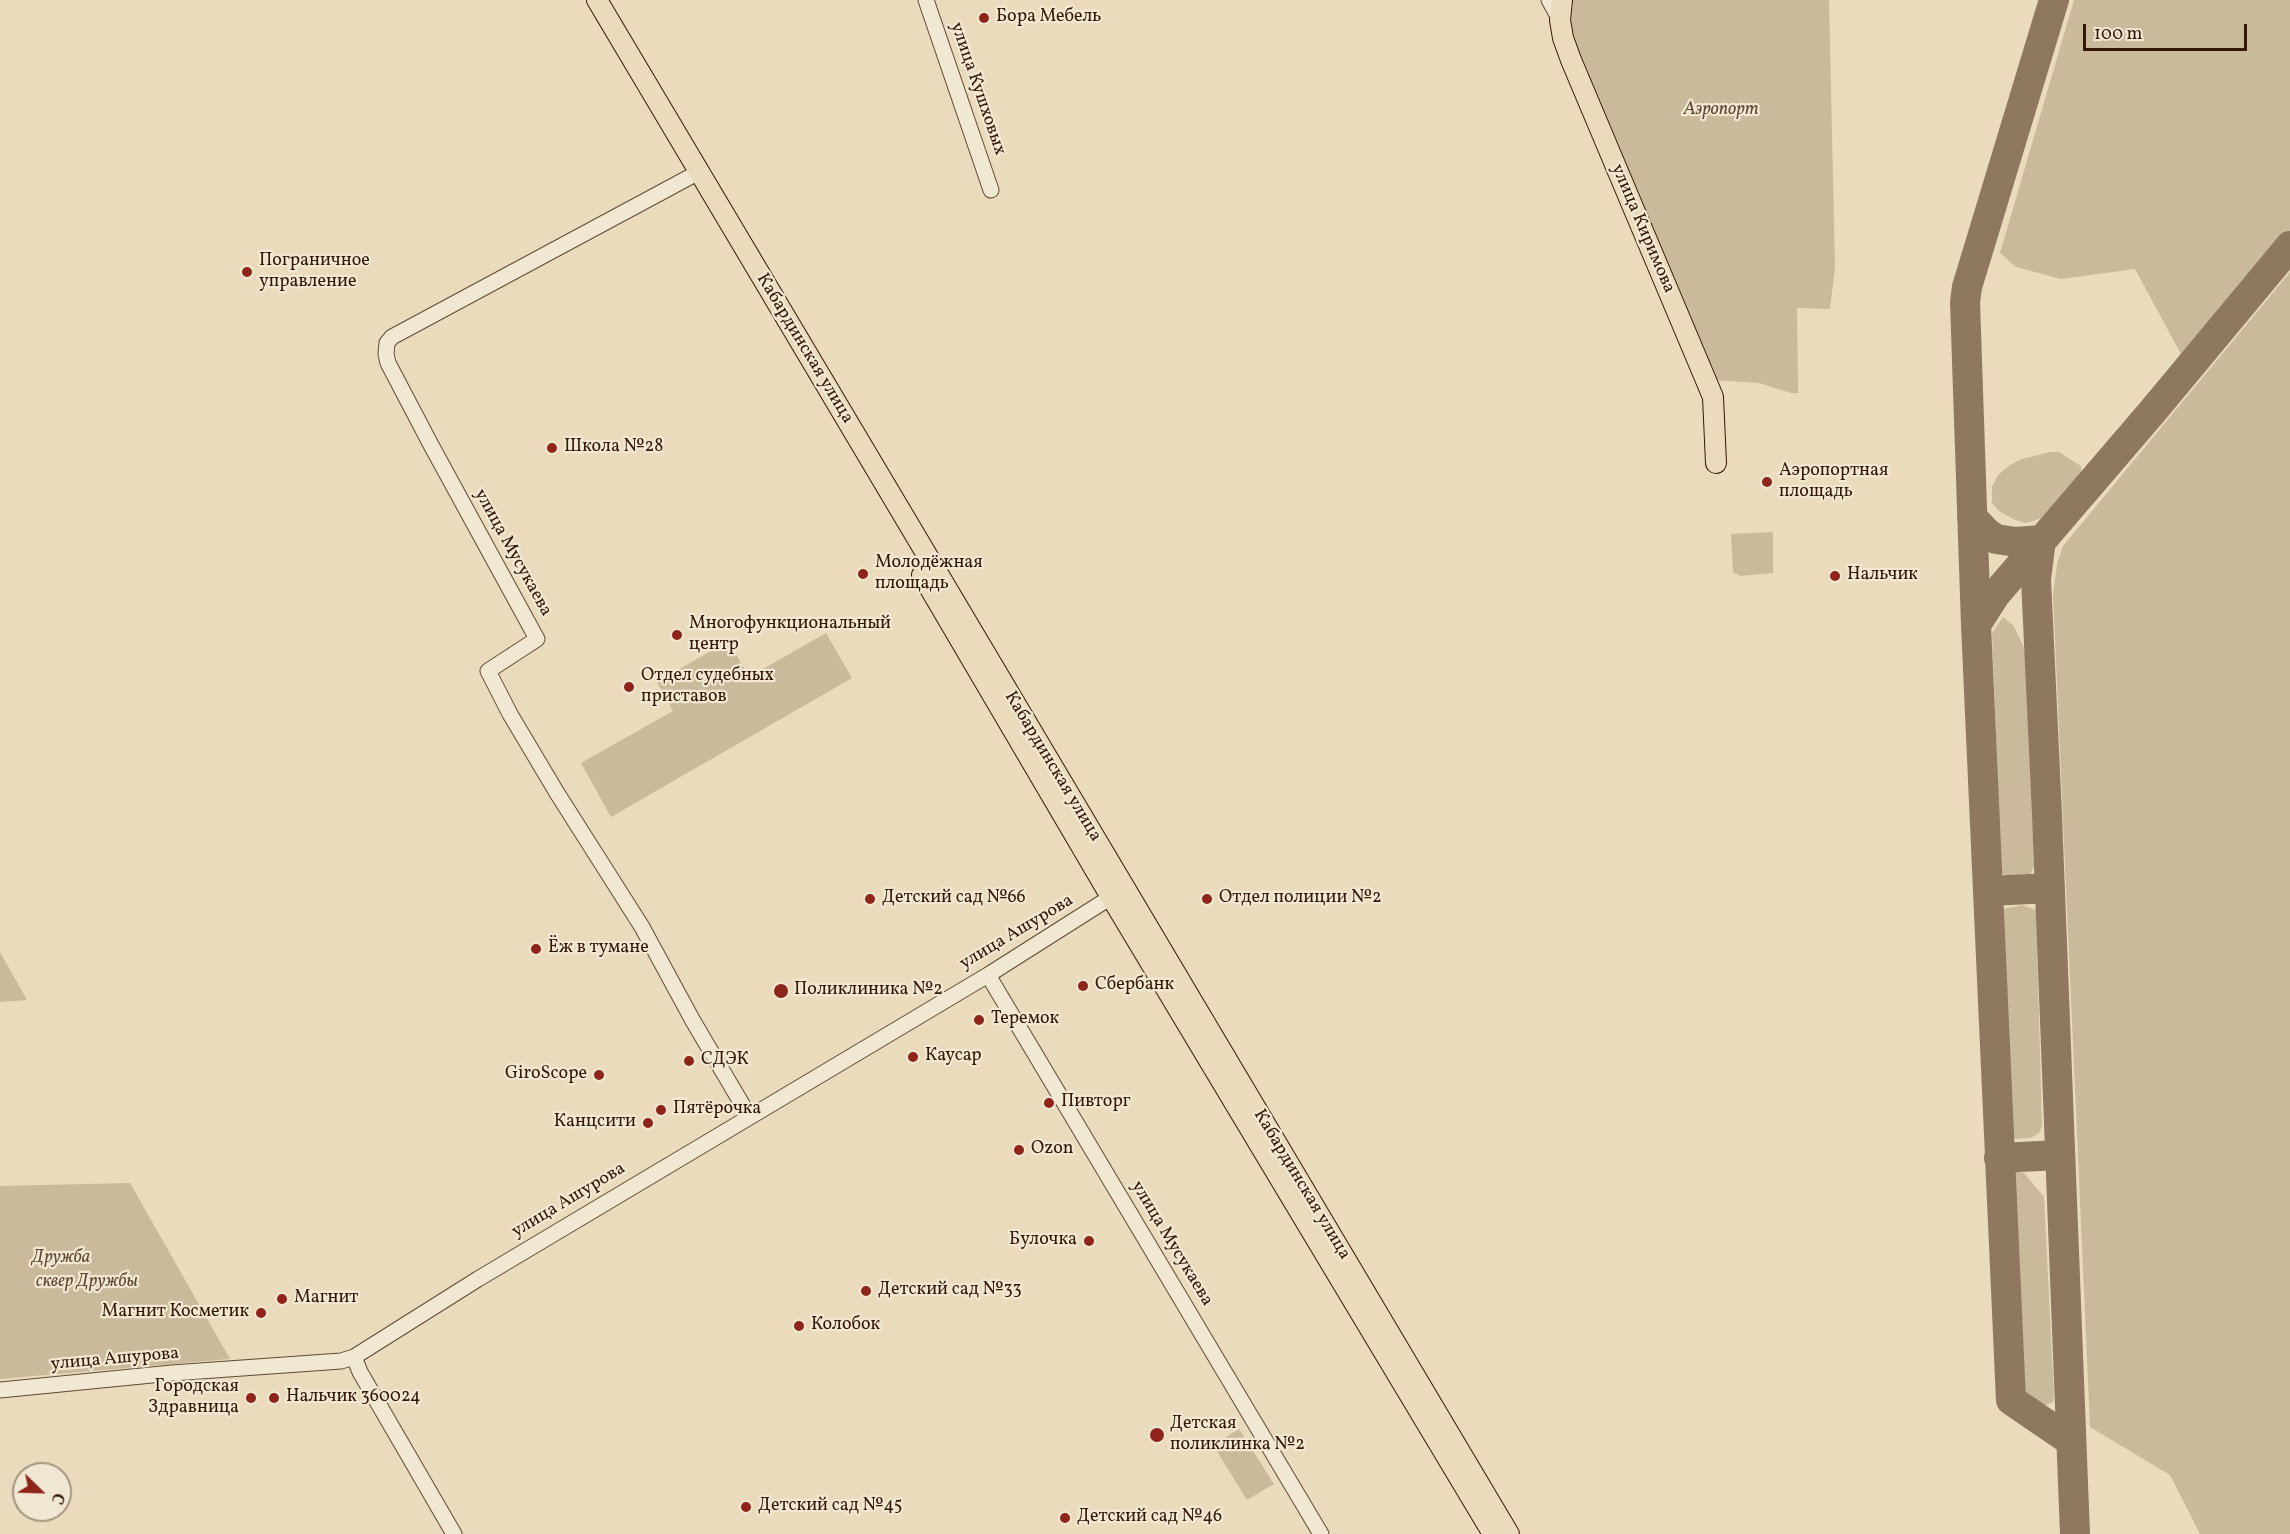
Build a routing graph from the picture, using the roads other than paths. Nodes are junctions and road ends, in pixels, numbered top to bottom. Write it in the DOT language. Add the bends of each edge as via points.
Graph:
graph roads {
  1 [pos="583,0"];
  2 [pos="597,0"];
  3 [pos="926,0"];
  4 [pos="1548,0"];
  5 [pos="1561,10"];
  6 [pos="694,175"];
  7 [pos="991,190"];
  8 [pos="1716,463"];
  9 [pos="1118,893"];
  10 [pos="988,975"];
  11 [pos="749,1116"];
  12 [pos="354,1358"];
  13 [pos="0,1390"];
  14 [pos="454,1534"];
  15 [pos="1321,1534"];
  16 [pos="1493,1534"];
  17 [pos="1509,1534"];
  1 -- 6 [label="main road, Кабардинская улица"];
  2 -- 6 [label="main road, Кабардинская улица"];
  3 -- 7 [label="street, улица Кушховых"];
  4 -- 5 [label="street, улица Киримова"];
  5 -- 8 [label="main road, улица Киримова" via="1563,38 1571,60 1713,397"];
  6 -- 9 [label="main road, Кабардинская улица"];
  6 -- 11 [label="street, улица Мусукаева" via="392,337 386,354 537,639 488,671 545,774 642,927"];
  9 -- 10 [label="street, улица Ашурова"];
  9 -- 16 [label="main road, Кабардинская улица"];
  9 -- 17 [label="main road, Кабардинская улица"];
  10 -- 11 [label="street, улица Ашурова"];
  10 -- 15 [label="street, улица Мусукаева"];
  11 -- 12 [label="street, улица Ашурова"];
  12 -- 13 [label="street, улица Ашурова"];
  12 -- 14 [label="street"];
}
